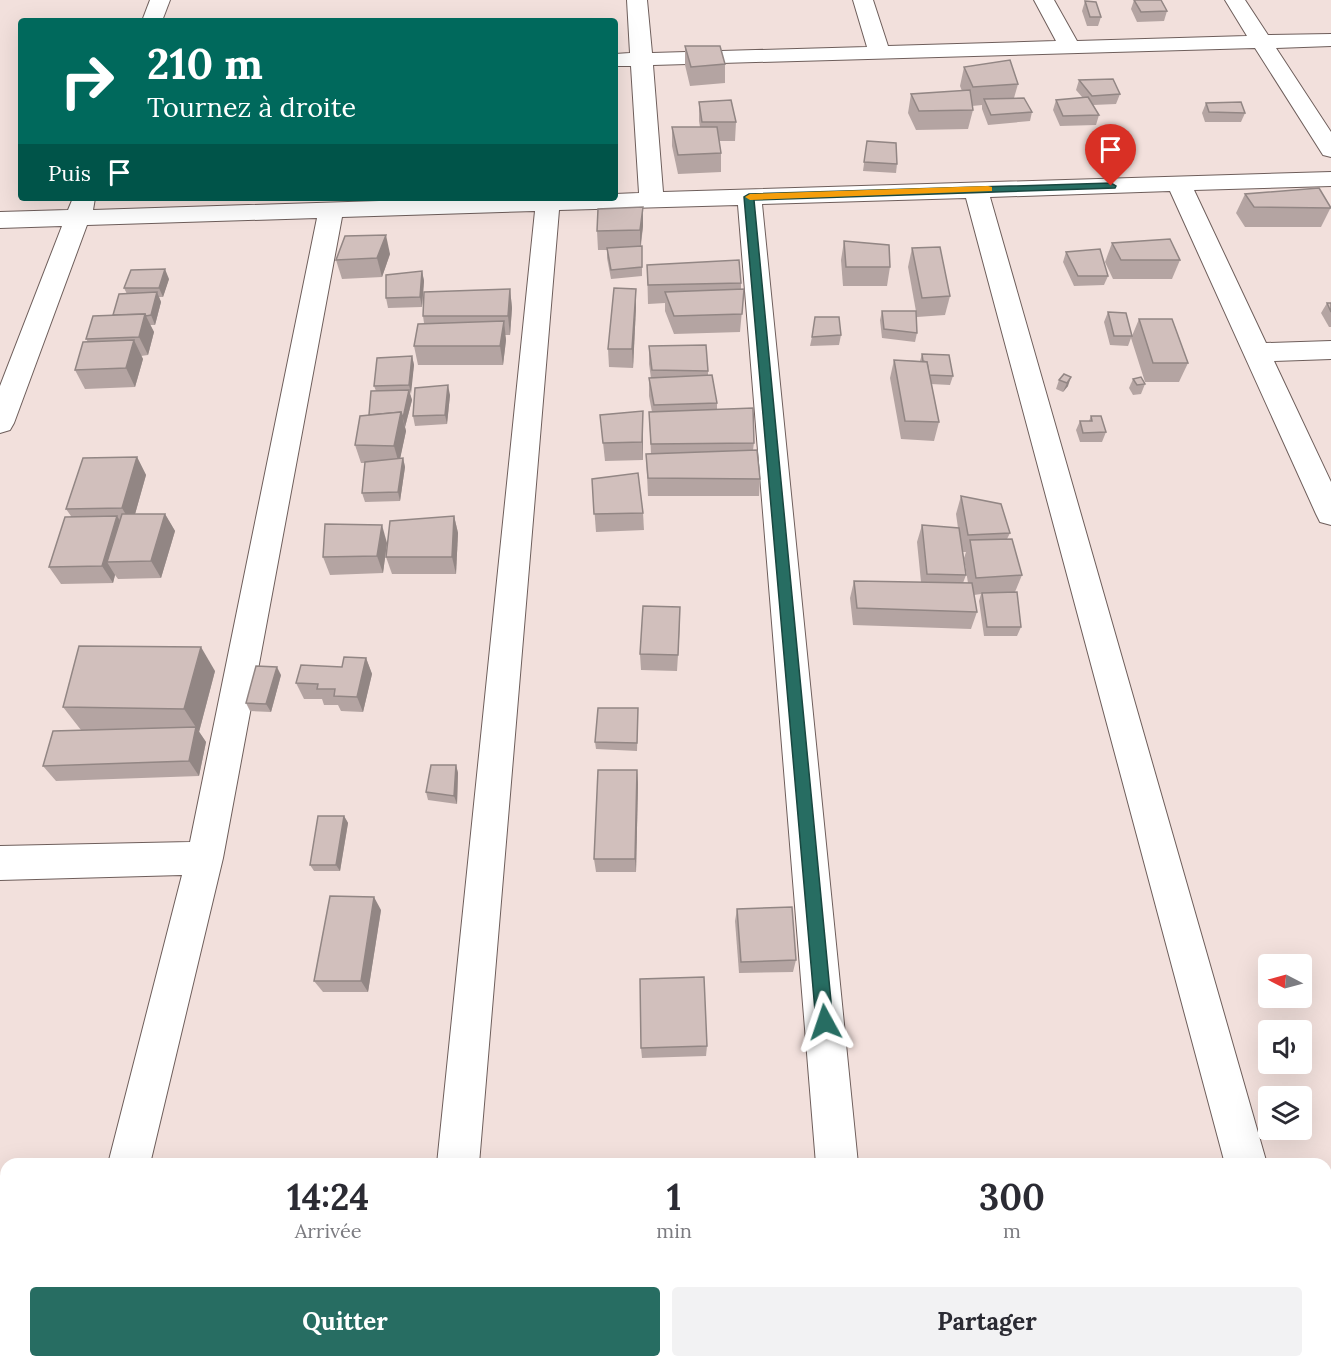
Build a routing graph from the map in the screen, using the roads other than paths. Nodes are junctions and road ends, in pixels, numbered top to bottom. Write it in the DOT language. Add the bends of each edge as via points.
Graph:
graph roads {
  1 [pos="160,0"];
  2 [pos="637,0"];
  3 [pos="863,0"];
  4 [pos="1044,0"];
  5 [pos="1235,0"];
  6 [pos="153,18"];
  7 [pos="1331,40"];
  8 [pos="1263,42"];
  9 [pos="1070,48"];
  10 [pos="880,53"];
  11 [pos="642,59"];
  12 [pos="618,60"];
  13 [pos="1331,150"];
  14 [pos="1331,179"];
  15 [pos="1179,184"];
  16 [pos="976,190"];
  17 [pos="749,197"];
  18 [pos="652,200"];
  19 [pos="617,201"];
  20 [pos="618,201"];
  21 [pos="548,203"];
  22 [pos="81,208"];
  23 [pos="331,210"];
  24 [pos="0,220"];
  25 [pos="1331,350"];
  26 [pos="1257,353"];
  27 [pos="0,423"];
  28 [pos="1331,514"];
  29 [pos="205,858"];
  30 [pos="0,863"];
  31 [pos="130,1158"];
  32 [pos="459,1158"];
  33 [pos="836,1158"];
  34 [pos="1244,1158"];
  1 -- 6 [label="street"];
  2 -- 11 [label="street"];
  3 -- 10 [label="street"];
  4 -- 9 [label="street"];
  5 -- 8 [label="street"];
  7 -- 8 [label="street"];
  8 -- 9 [label="street"];
  8 -- 13 [label="street"];
  9 -- 10 [label="street"];
  10 -- 11 [label="street"];
  11 -- 12 [label="street"];
  11 -- 18 [label="street"];
  14 -- 15 [label="street"];
  15 -- 16 [label="street"];
  15 -- 26 [label="street"];
  16 -- 17 [label="street"];
  16 -- 34 [label="street"];
  17 -- 18 [label="street"];
  17 -- 33 [label="street"];
  18 -- 20 [label="street"];
  19 -- 21 [label="street"];
  21 -- 23 [label="street"];
  21 -- 32 [label="street"];
  22 -- 23 [label="street"];
  22 -- 24 [label="street"];
  22 -- 27 [label="street"];
  23 -- 29 [label="street"];
  25 -- 26 [label="street"];
  26 -- 28 [label="street"];
  29 -- 30 [label="street"];
  29 -- 31 [label="street"];
}
